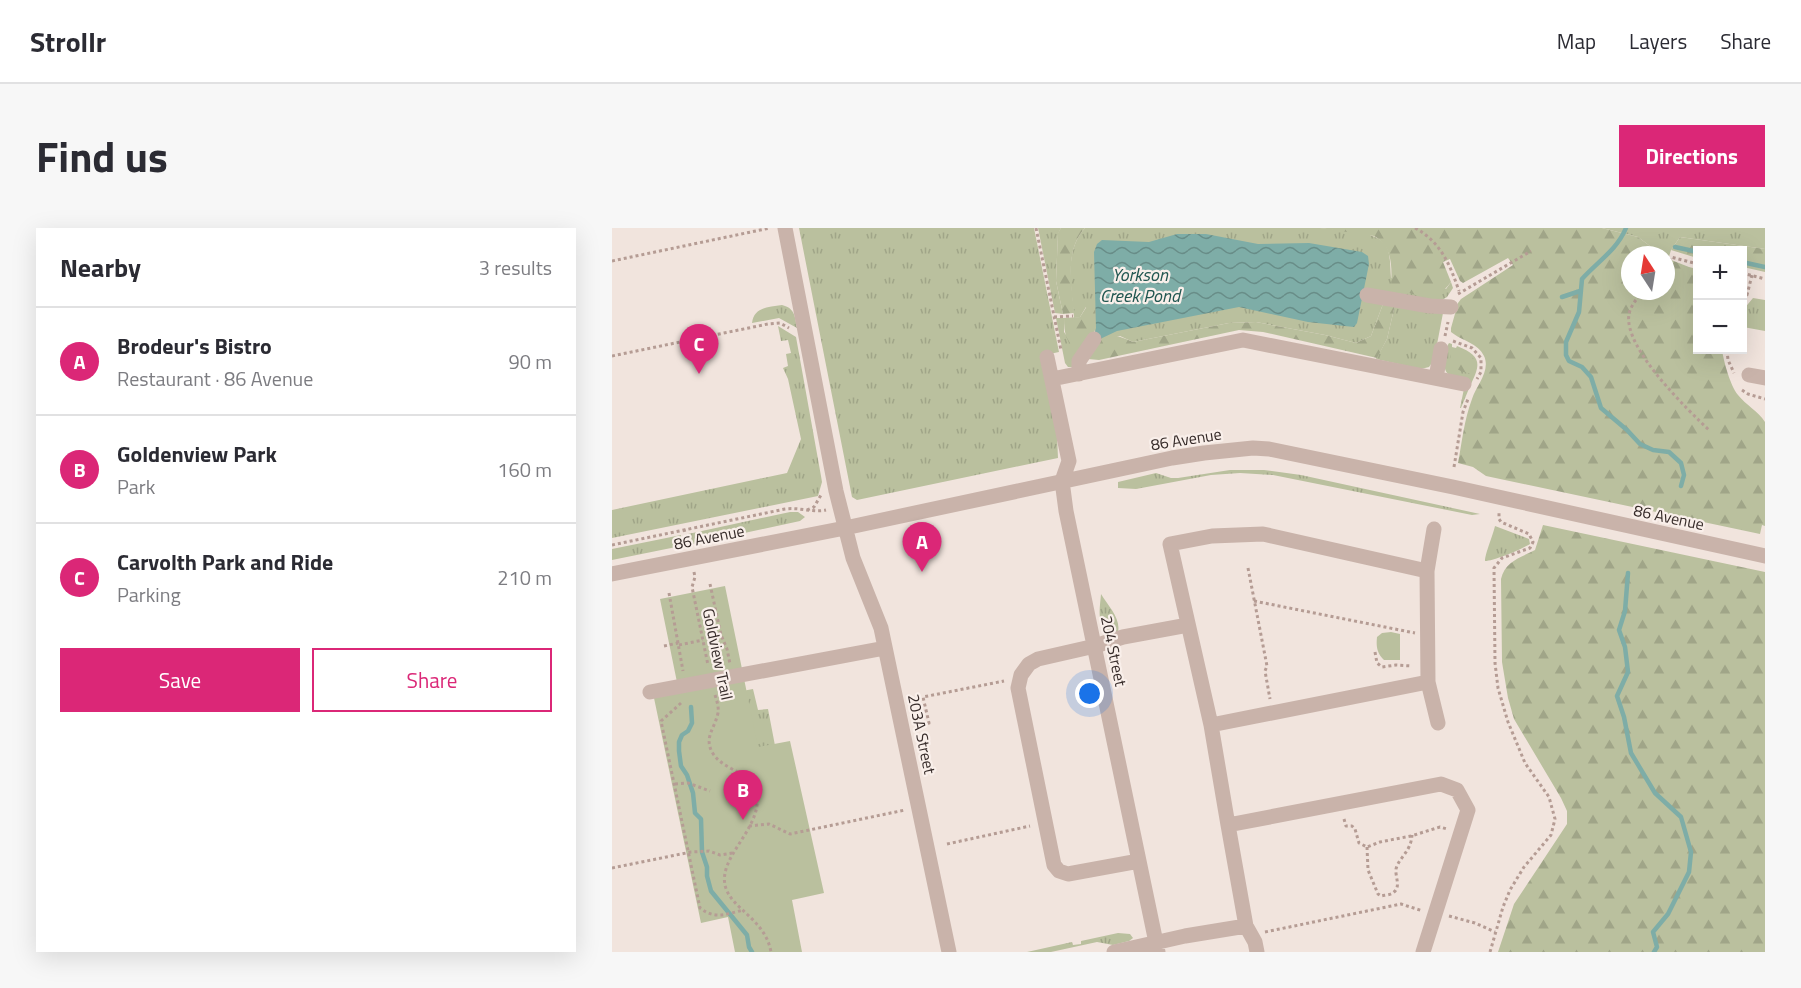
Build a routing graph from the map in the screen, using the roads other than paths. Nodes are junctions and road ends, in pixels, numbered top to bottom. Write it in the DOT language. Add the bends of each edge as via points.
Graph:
graph roads {
  1 [pos="784,228"];
  2 [pos="1366,296"];
  3 [pos="1451,307"];
  4 [pos="1095,339"];
  5 [pos="1441,349"];
  6 [pos="1055,358"];
  7 [pos="1079,374"];
  8 [pos="1749,375"];
  9 [pos="1436,378"];
  10 [pos="1765,378"];
  11 [pos="1052,379"];
  12 [pos="1464,384"];
  13 [pos="1062,481"];
  14 [pos="845,528"];
  15 [pos="1434,529"];
  16 [pos="1765,556"];
  17 [pos="1427,571"];
  18 [pos="612,574"];
  19 [pos="1188,625"];
  20 [pos="1095,646"];
  21 [pos="885,648"];
  22 [pos="1428,682"];
  23 [pos="650,692"];
  24 [pos="1438,723"];
  25 [pos="1211,725"];
  26 [pos="1228,825"];
  27 [pos="1139,861"];
  28 [pos="1248,931"];
  29 [pos="1157,948"];
  30 [pos="949,952"];
  31 [pos="1114,952"];
  32 [pos="1257,952"];
  33 [pos="1423,952"];
  1 -- 14 [label="street, 203A Street"];
  2 -- 3 [label="street"];
  4 -- 7 [label="street" via="1079,361"];
  5 -- 9 [label="street"];
  6 -- 11 [label="street, 204 Street"];
  7 -- 9 [label="street" via="1243,340"];
  7 -- 11 [label="street"];
  8 -- 10 [label="street"];
  9 -- 12 [label="street"];
  11 -- 13 [label="street, 204 Street" via="1069,461"];
  13 -- 14 [label="street, 86 Avenue"];
  13 -- 16 [label="street, 86 Avenue" via="1204,453 1269,449"];
  13 -- 20 [label="street, 204 Street"];
  14 -- 18 [label="street, 86 Avenue"];
  14 -- 21 [label="street, 203A Street"];
  15 -- 17 [label="street"];
  17 -- 19 [label="street" via="1263,534 1212,536 1170,544"];
  17 -- 22 [label="street"];
  19 -- 20 [label="street"];
  19 -- 25 [label="street"];
  20 -- 27 [label="street, 204 Street"];
  20 -- 27 [label="street" via="1029,664 1018,687 1023,720 1054,865 1068,874"];
  21 -- 23 [label="street"];
  21 -- 30 [label="street, 203A Street"];
  22 -- 24 [label="street"];
  22 -- 25 [label="street"];
  25 -- 26 [label="street"];
  26 -- 28 [label="street"];
  26 -- 33 [label="street" via="1442,784 1457,790 1468,810"];
  27 -- 29 [label="street, 204 Street"];
  28 -- 29 [label="street" via="1185,936"];
  28 -- 32 [label="street" via="1256,942"];
  29 -- 31 [label="street"];
}
